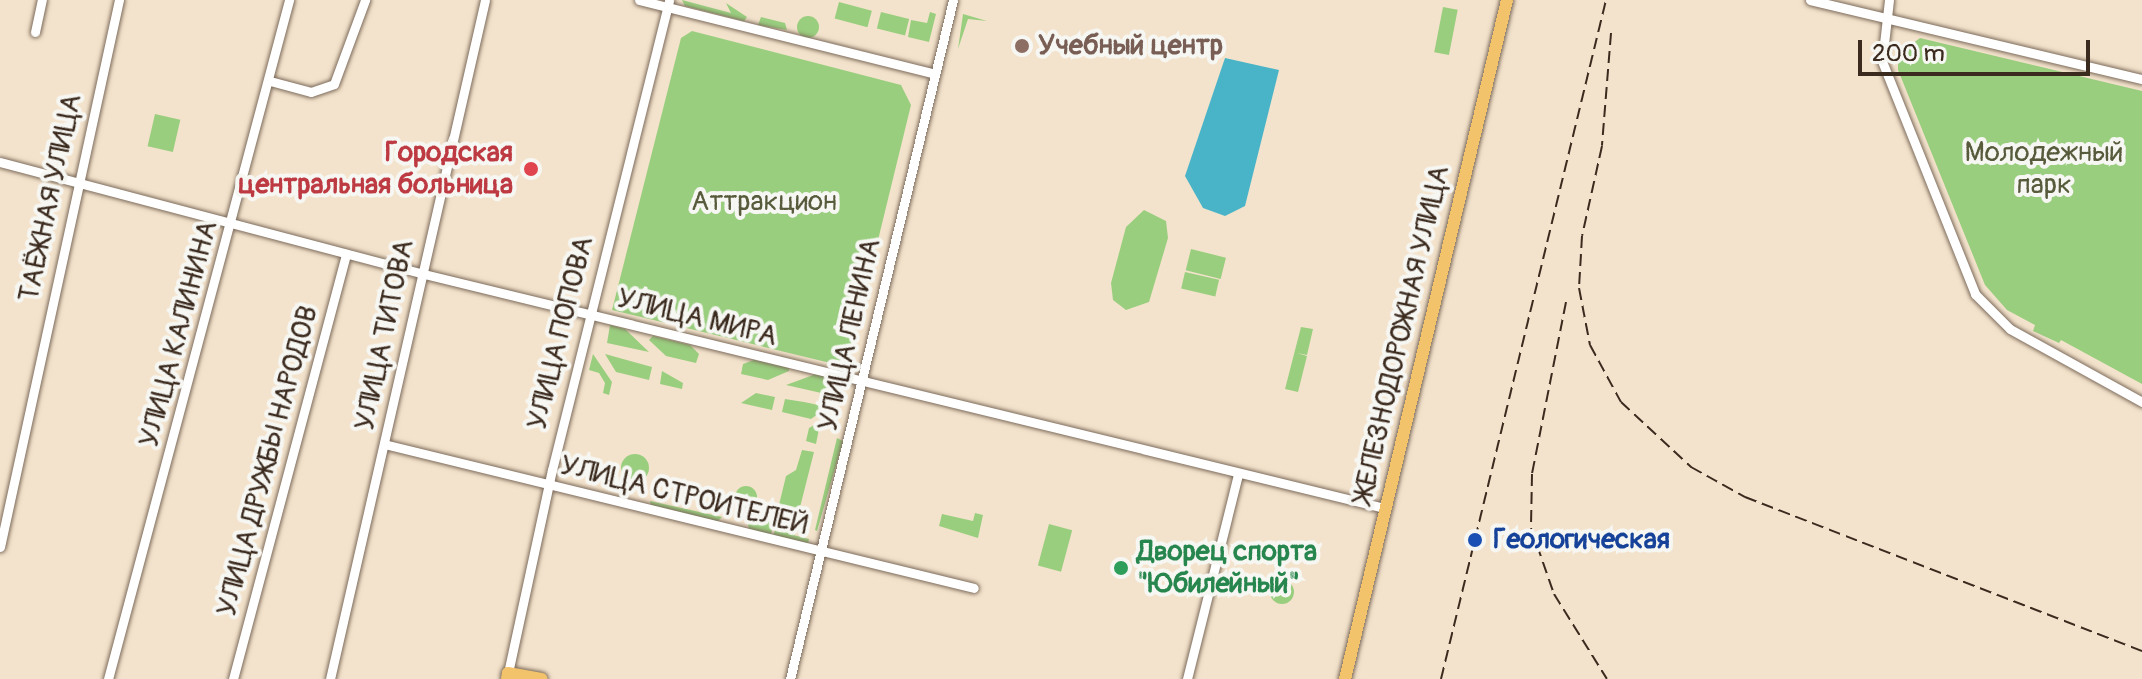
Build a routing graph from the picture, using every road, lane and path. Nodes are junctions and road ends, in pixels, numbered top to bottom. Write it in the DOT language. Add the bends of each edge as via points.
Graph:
graph roads {
  1 [pos="42,0"];
  2 [pos="119,0"];
  3 [pos="289,0"];
  4 [pos="365,0"];
  5 [pos="485,0"];
  6 [pos="639,0"];
  7 [pos="953,0"];
  8 [pos="1507,0"];
  9 [pos="1810,0"];
  10 [pos="1889,0"];
  11 [pos="668,3"];
  12 [pos="1885,19"];
  13 [pos="35,32"];
  14 [pos="935,74"];
  15 [pos="2142,79"];
  16 [pos="270,81"];
  17 [pos="0,162"];
  18 [pos="75,182"];
  19 [pos="231,225"];
  20 [pos="346,254"];
  21 [pos="420,273"];
  22 [pos="590,315"];
  23 [pos="862,380"];
  24 [pos="2142,402"];
  25 [pos="384,444"];
  26 [pos="1238,474"];
  27 [pos="548,485"];
  28 [pos="1385,508"];
  29 [pos="0,547"];
  30 [pos="821,553"];
  31 [pos="974,588"];
  32 [pos="508,676"];
  33 [pos="108,679"];
  34 [pos="233,679"];
  35 [pos="330,679"];
  36 [pos="541,679"];
  37 [pos="790,679"];
  38 [pos="1187,679"];
  39 [pos="1345,679"];
  1 -- 13 [label="street"];
  2 -- 18 [label="street, ТАЁЖНАЯ УЛИЦА"];
  3 -- 16 [label="street, УЛИЦА КАЛИНИНА"];
  4 -- 16 [label="street" via="342,74 334,84 311,92"];
  5 -- 21 [label="street, УЛИЦА ТИТОВА"];
  6 -- 11 [label="street"];
  7 -- 14 [label="street, УЛИЦА ЛЕНИНА"];
  8 -- 28 [label="main road, ЖЕЛЕЗНОДОРОЖНАЯ УЛИЦА"];
  9 -- 12 [label="street"];
  10 -- 12 [label="street"];
  11 -- 14 [label="street"];
  11 -- 22 [label="street, УЛИЦА ПОПОВА"];
  12 -- 15 [label="street"];
  12 -- 24 [label="street" via="1884,70 1975,294 2010,329"];
  14 -- 23 [label="street, УЛИЦА ЛЕНИНА"];
  16 -- 19 [label="street, УЛИЦА КАЛИНИНА"];
  17 -- 18 [label="street, УЛИЦА МИРА"];
  18 -- 19 [label="street, УЛИЦА МИРА"];
  18 -- 29 [label="street, ТАЁЖНАЯ УЛИЦА"];
  19 -- 20 [label="street, УЛИЦА МИРА"];
  19 -- 33 [label="street, УЛИЦА КАЛИНИНА"];
  20 -- 21 [label="street, УЛИЦА МИРА"];
  20 -- 34 [label="street, УЛИЦА ДРУЖБЫ НАРОДОВ"];
  21 -- 22 [label="street, УЛИЦА МИРА"];
  21 -- 25 [label="street, УЛИЦА ТИТОВА"];
  22 -- 23 [label="street, УЛИЦА МИРА"];
  22 -- 27 [label="street, УЛИЦА ПОПОВА"];
  23 -- 26 [label="street, УЛИЦА МИРА"];
  23 -- 30 [label="street, УЛИЦА ЛЕНИНА"];
  25 -- 27 [label="street, УЛИЦА СТРОИТЕЛЕЙ"];
  25 -- 35 [label="street, УЛИЦА ТИТОВА"];
  26 -- 28 [label="street, УЛИЦА МИРА"];
  26 -- 38 [label="street"];
  27 -- 30 [label="street, УЛИЦА СТРОИТЕЛЕЙ"];
  27 -- 32 [label="street, УЛИЦА ПОПОВА"];
  28 -- 39 [label="main road, ЖЕЛЕЗНОДОРОЖНАЯ УЛИЦА"];
  30 -- 31 [label="street, УЛИЦА СТРОИТЕЛЕЙ"];
  30 -- 37 [label="street, УЛИЦА ЛЕНИНА"];
  32 -- 36 [label="main road"];
}
